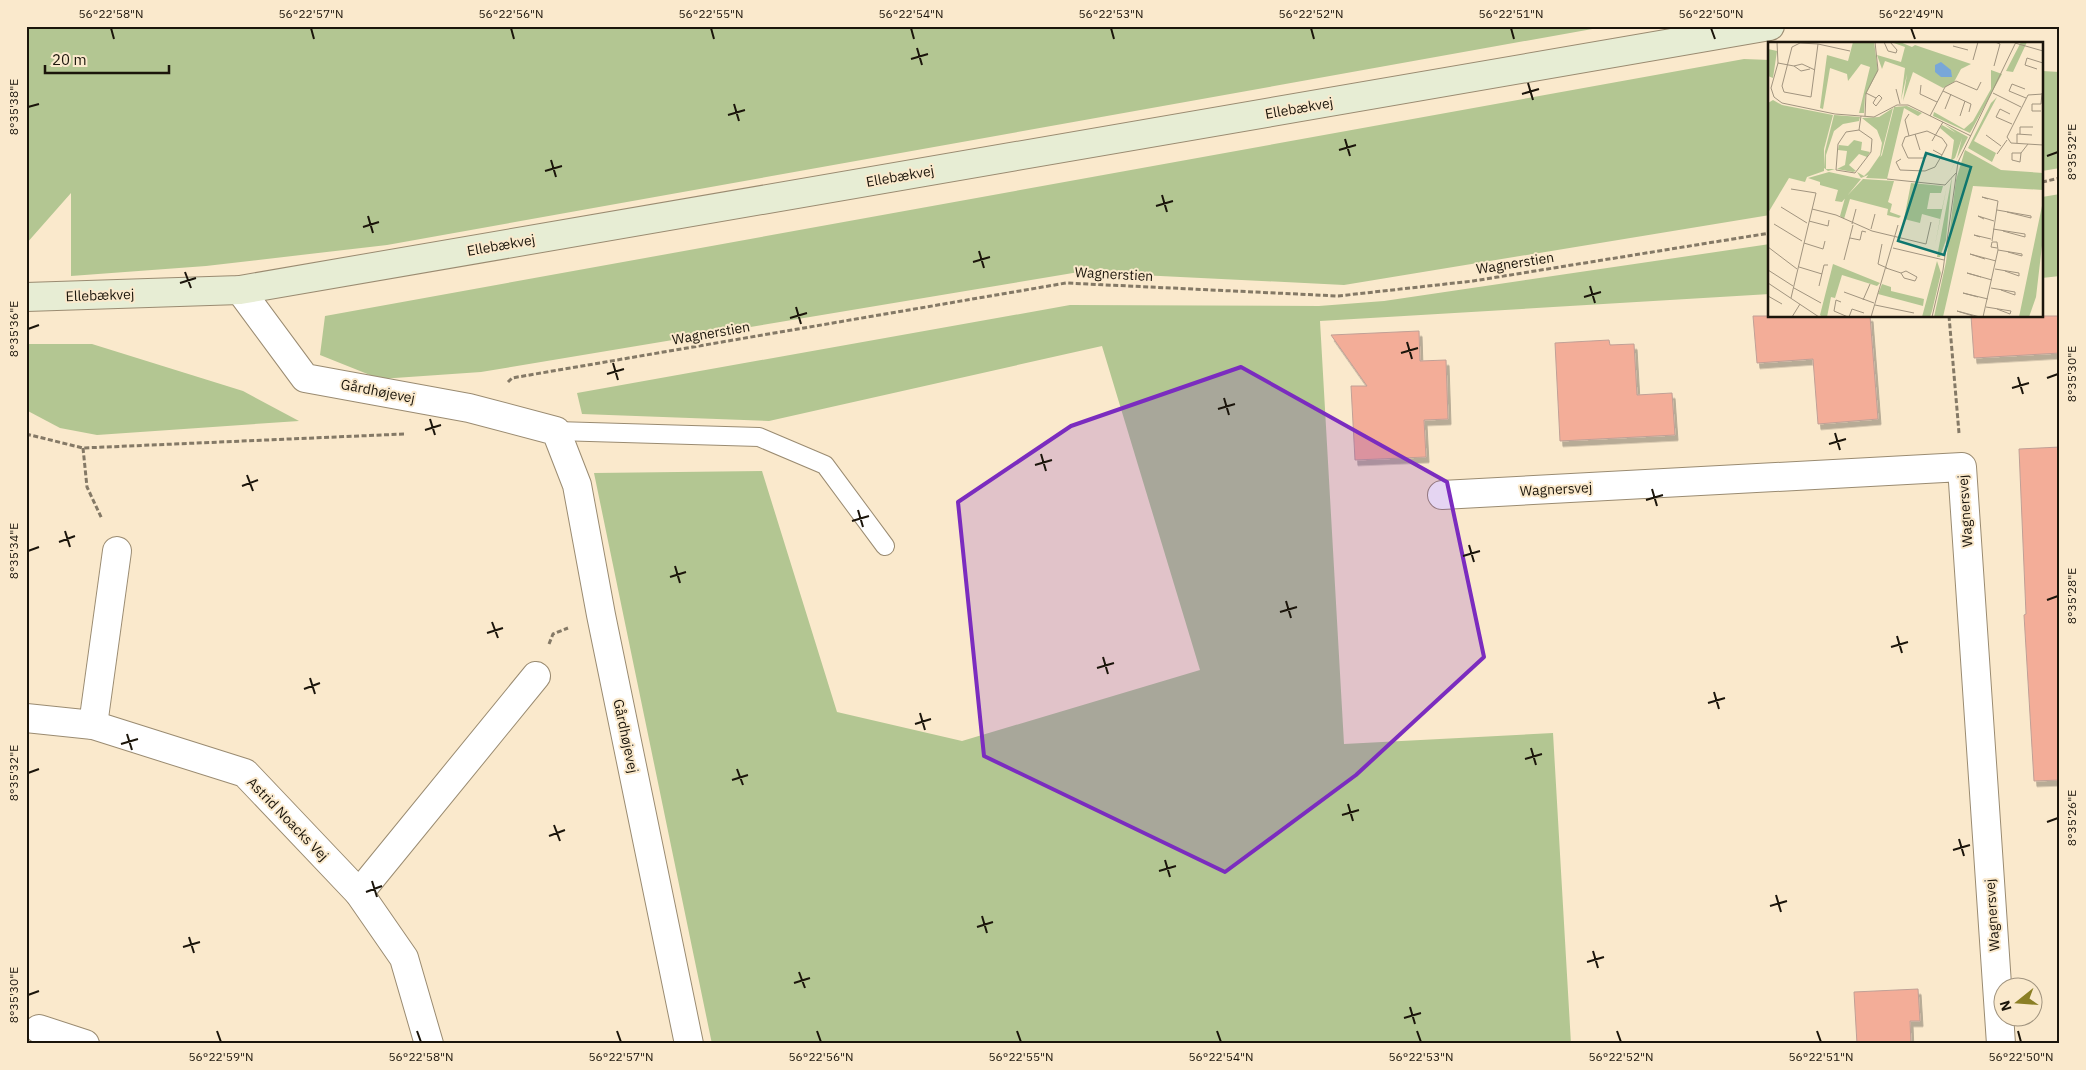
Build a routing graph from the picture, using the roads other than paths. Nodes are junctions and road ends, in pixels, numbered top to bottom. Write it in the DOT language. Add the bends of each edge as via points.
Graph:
graph roads {
  1 [pos="1770,26"];
  2 [pos="240,290"];
  3 [pos="26,297"];
  4 [pos="556,431"];
  5 [pos="1442,495"];
  6 [pos="886,546"];
  7 [pos="117,551"];
  8 [pos="536,676"];
  9 [pos="26,718"];
  10 [pos="93,725"];
  11 [pos="359,893"];
  12 [pos="40,1029"];
  13 [pos="85,1044"];
  14 [pos="429,1044"];
  15 [pos="689,1044"];
  16 [pos="2000,1044"];
  1 -- 2 [label="street, Ellebækvej"];
  2 -- 3 [label="street, Ellebækvej"];
  2 -- 4 [label="street, Gårdhøjevej" via="305,378 469,408"];
  4 -- 6 [label="lane, Gårdhøjevej" via="759,437 825,465"];
  4 -- 15 [label="street, Gårdhøjevej" via="577,485"];
  5 -- 16 [label="street, Wagnersvej" via="1962,467"];
  7 -- 10 [label="street"];
  8 -- 11 [label="street"];
  9 -- 10 [label="street, Astrid Noacks Vej"];
  10 -- 11 [label="street, Astrid Noacks Vej" via="245,773"];
  11 -- 14 [label="street, Astrid Noacks Vej" via="404,958"];
  12 -- 13 [label="street"];
}
